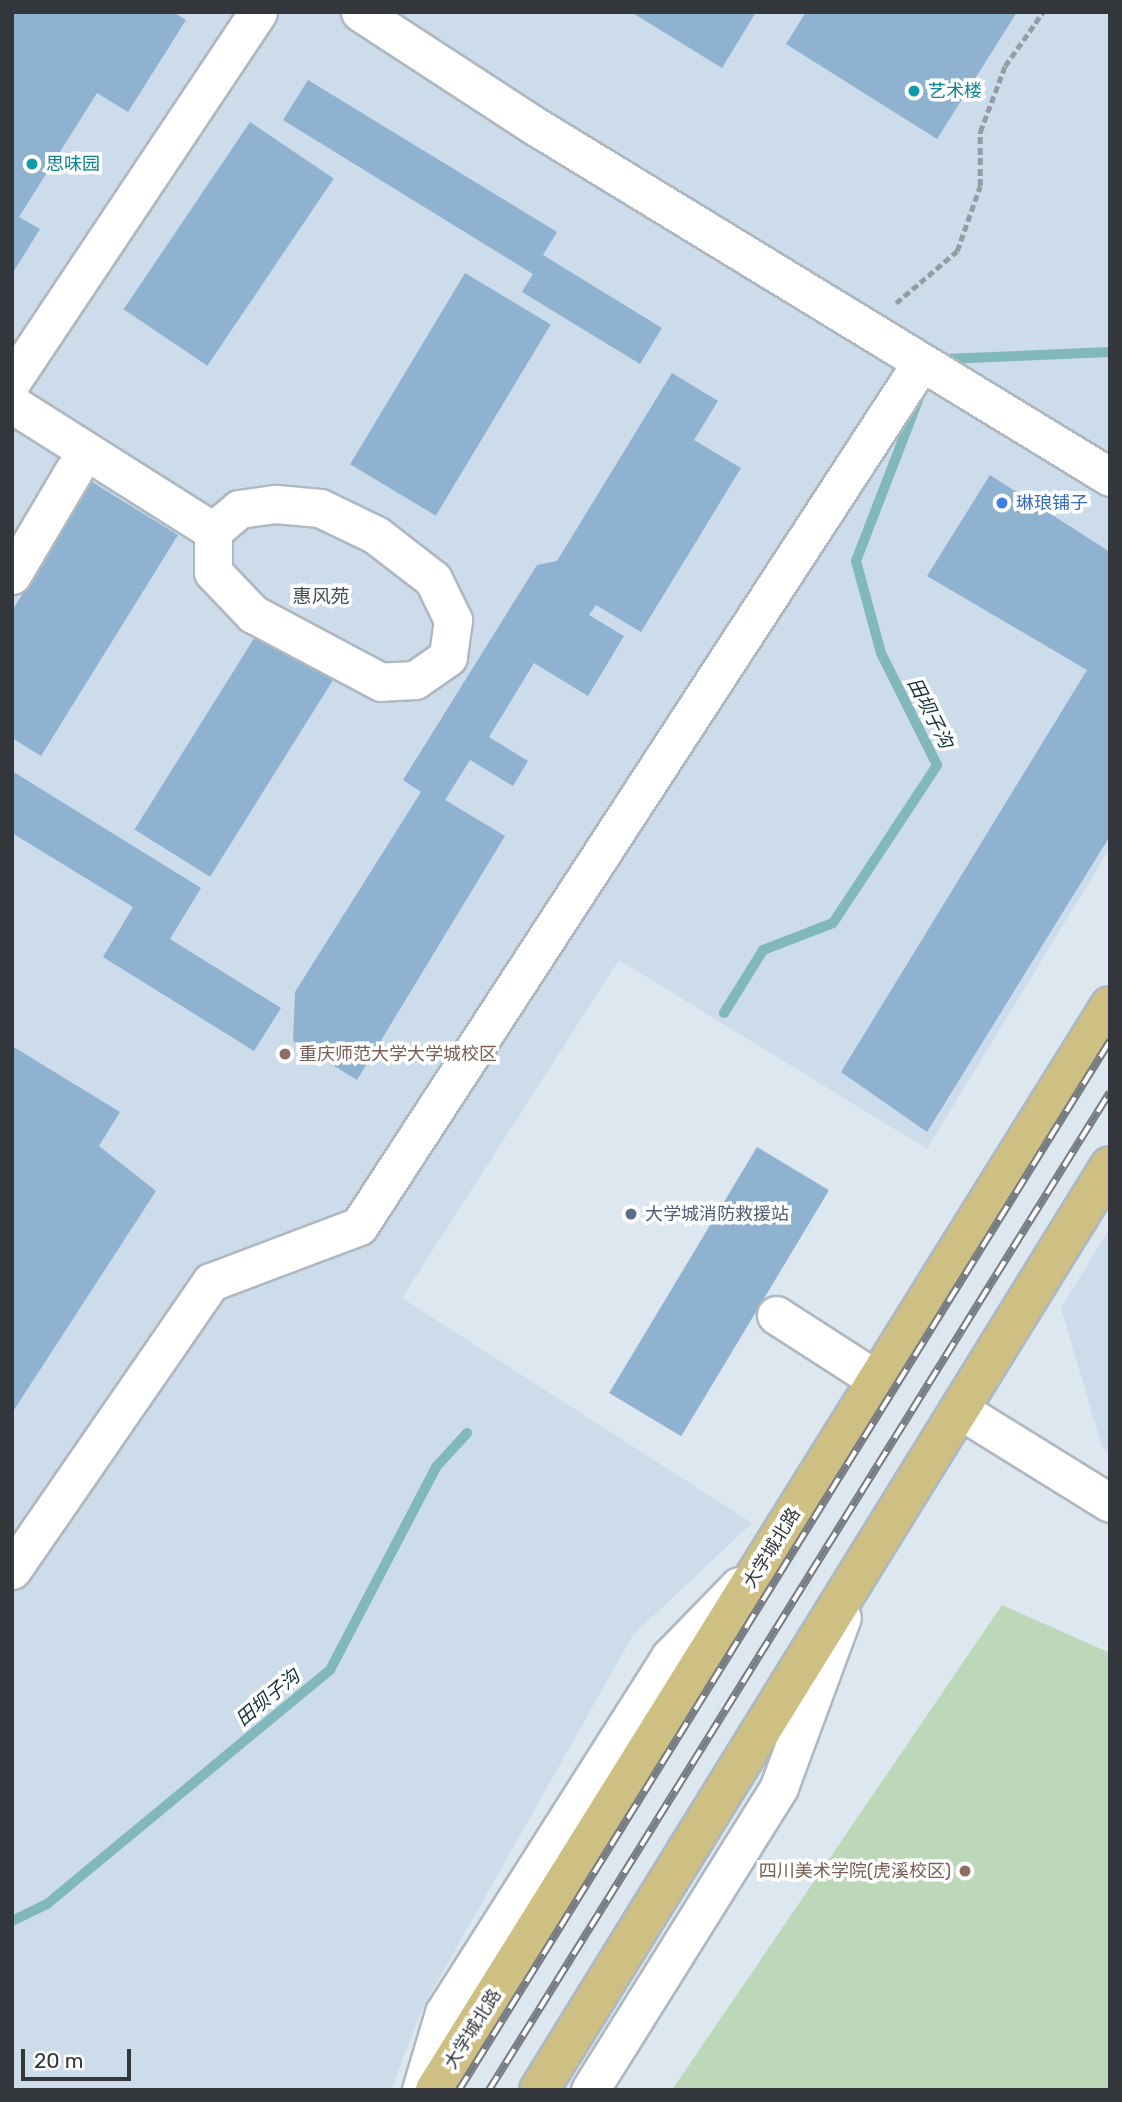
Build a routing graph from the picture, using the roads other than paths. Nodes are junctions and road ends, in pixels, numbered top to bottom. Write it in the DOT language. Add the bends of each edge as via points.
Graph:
graph roads {
  1 [pos="258,12"];
  2 [pos="360,12"];
  3 [pos="920,363"];
  4 [pos="12,381"];
  5 [pos="12,404"];
  6 [pos="74,470"];
  7 [pos="1110,477"];
  8 [pos="214,531"];
  9 [pos="12,575"];
  10 [pos="1110,1006"];
  11 [pos="1110,1166"];
  12 [pos="775,1315"];
  13 [pos="877,1380"];
  14 [pos="960,1410"];
  15 [pos="1110,1503"];
  16 [pos="766,1558"];
  17 [pos="12,1570"];
  18 [pos="859,1573"];
  19 [pos="421,2090"];
  20 [pos="435,2090"];
  21 [pos="539,2090"];
  22 [pos="590,2090"];
  1 -- 4 [label="street"];
  2 -- 3 [label="street"];
  3 -- 7 [label="street"];
  3 -- 17 [label="street" via="359,1226 211,1282"];
  5 -- 8 [label="street"];
  6 -- 9 [label="street"];
  8 -- 8 [label="street" via="213,572 253,614 276,627 381,682 415,680 448,657 453,620 433,579 376,535 320,508 276,504 239,509"];
  10 -- 13 [label="main road, 大学城北路"];
  11 -- 14 [label="main road"];
  12 -- 13 [label="street"];
  13 -- 16 [label="main road, 大学城北路"];
  14 -- 15 [label="street"];
  14 -- 18 [label="main road"];
  16 -- 19 [label="street" via="670,1657 444,2013"];
  16 -- 20 [label="main road, 大学城北路"];
  18 -- 21 [label="main road"];
  18 -- 22 [label="street" via="779,1787"];
}
